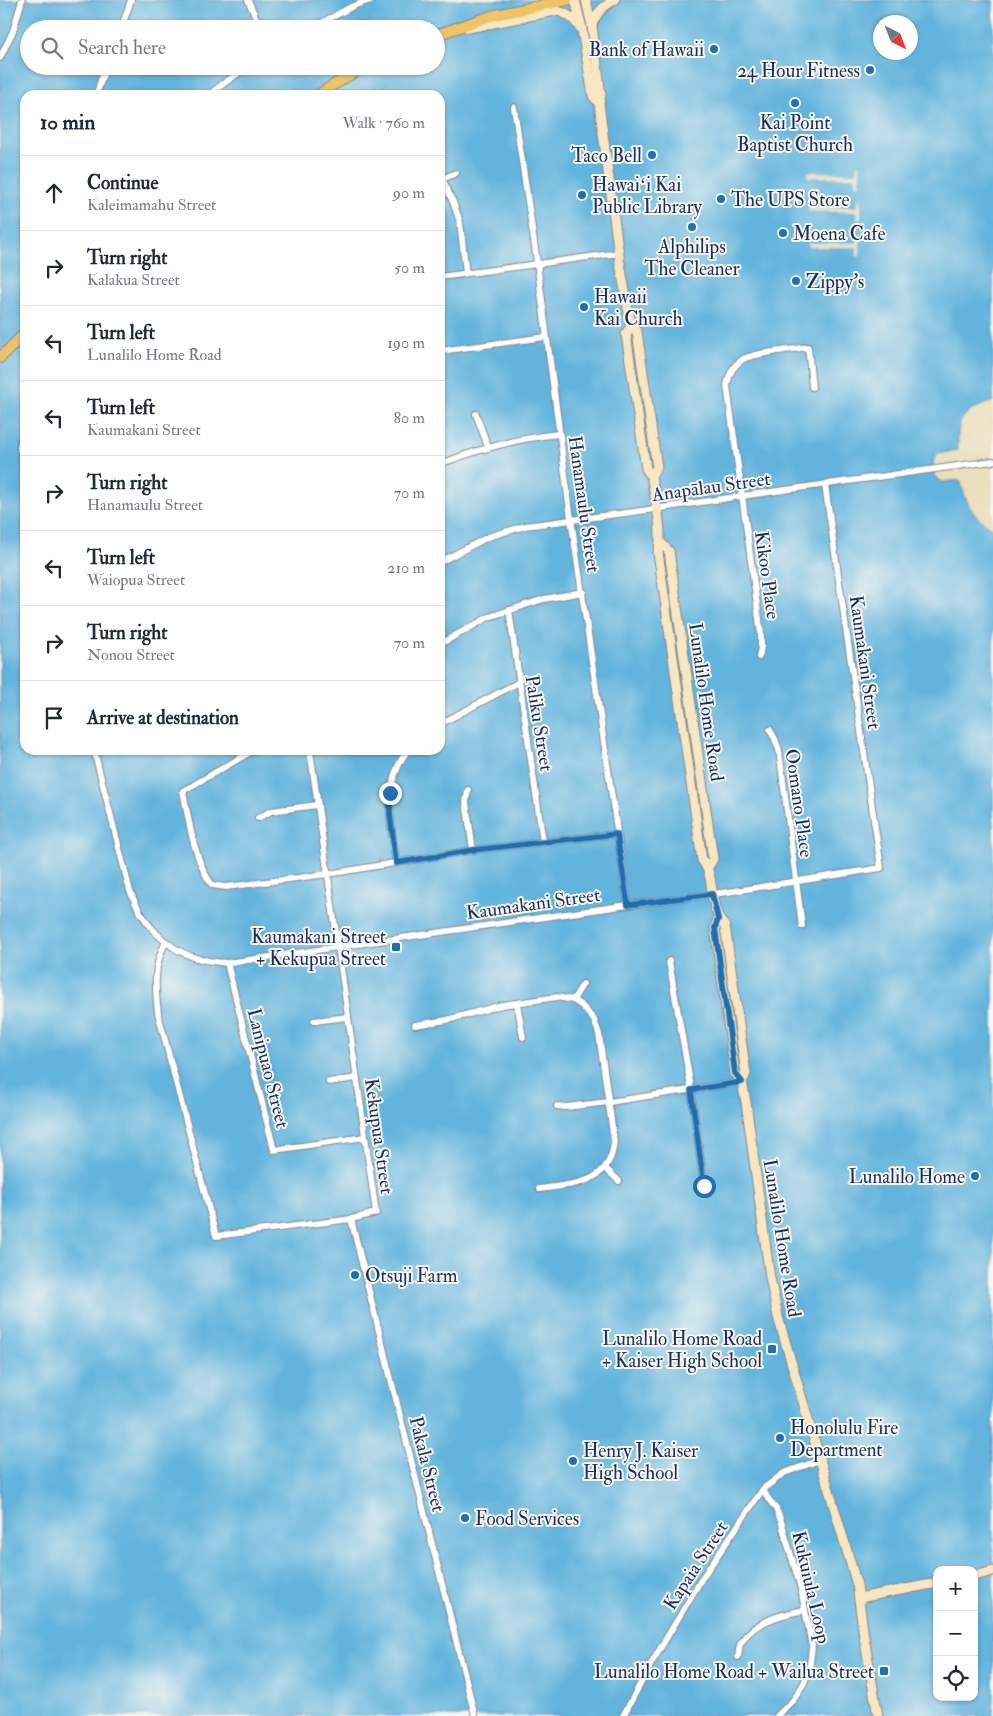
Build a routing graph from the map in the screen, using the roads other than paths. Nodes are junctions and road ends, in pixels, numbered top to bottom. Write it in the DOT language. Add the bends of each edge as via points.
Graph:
graph roads {
  1 [pos="22,0"];
  2 [pos="131,0"];
  3 [pos="248,0"];
  4 [pos="371,0"];
  5 [pos="567,0"];
  6 [pos="575,0"];
  7 [pos="586,0"];
  8 [pos="616,0"];
  9 [pos="352,3"];
  10 [pos="123,20"];
  11 [pos="257,20"];
  12 [pos="325,20"];
  13 [pos="592,26"];
  14 [pos="582,30"];
  15 [pos="445,33"];
  16 [pos="445,34"];
  17 [pos="0,58"];
  18 [pos="103,75"];
  19 [pos="236,75"];
  20 [pos="350,75"];
  21 [pos="98,90"];
  22 [pos="215,90"];
  23 [pos="326,90"];
  24 [pos="599,103"];
  25 [pos="514,107"];
  26 [pos="456,173"];
  27 [pos="445,177"];
  28 [pos="445,186"];
  29 [pos="619,253"];
  30 [pos="537,264"];
  31 [pos="466,273"];
  32 [pos="445,276"];
  33 [pos="546,337"];
  34 [pos="20,338"];
  35 [pos="445,350"];
  36 [pos="0,358"];
  37 [pos="812,387"];
  38 [pos="476,414"];
  39 [pos="560,434"];
  40 [pos="488,447"];
  41 [pos="993,461"];
  42 [pos="445,462"];
  43 [pos="825,485"];
  44 [pos="742,496"];
  45 [pos="656,509"];
  46 [pos="571,521"];
  47 [pos="445,559"];
  48 [pos="583,592"];
  49 [pos="509,610"];
  50 [pos="445,641"];
  51 [pos="759,658"];
  52 [pos="519,682"];
  53 [pos="445,721"];
  54 [pos="770,730"];
  55 [pos="95,755"];
  56 [pos="245,755"];
  57 [pos="311,755"];
  58 [pos="405,755"];
  59 [pos="468,790"];
  60 [pos="317,805"];
  61 [pos="258,818"];
  62 [pos="617,834"];
  63 [pos="543,842"];
  64 [pos="473,850"];
  65 [pos="396,863"];
  66 [pos="328,874"];
  67 [pos="797,882"];
  68 [pos="712,894"];
  69 [pos="628,905"];
  70 [pos="802,926"];
  71 [pos="166,942"];
  72 [pos="338,947"];
  73 [pos="670,961"];
  74 [pos="226,963"];
  75 [pos="583,984"];
  76 [pos="573,1000"];
  77 [pos="517,1003"];
  78 [pos="348,1017"];
  79 [pos="314,1021"];
  80 [pos="415,1025"];
  81 [pos="523,1037"];
  82 [pos="357,1078"];
  83 [pos="329,1082"];
  84 [pos="742,1082"];
  85 [pos="691,1090"];
  86 [pos="609,1102"];
  87 [pos="557,1106"];
  88 [pos="365,1137"];
  89 [pos="605,1168"];
  90 [pos="619,1181"];
  91 [pos="704,1186"];
  92 [pos="539,1189"];
  93 [pos="351,1219"];
  94 [pos="820,1460"];
  95 [pos="763,1489"];
  96 [pos="993,1570"];
  97 [pos="978,1575"];
  98 [pos="933,1584"];
  99 [pos="859,1598"];
  100 [pos="804,1610"];
  101 [pos="738,1656"];
  102 [pos="475,1716"];
  103 [pos="623,1716"];
  104 [pos="777,1716"];
  105 [pos="878,1716"];
  1 -- 17 [label="street"];
  2 -- 10 [label="street"];
  3 -- 11 [label="street"];
  4 -- 9 [label="street"];
  5 -- 15 [label="main road" via="491,16"];
  6 -- 14 [label="main road, Lunalilo Home Road"];
  7 -- 13 [label="main road, Lunalilo Home Road"];
  8 -- 13 [label="main road" via="602,8"];
  9 -- 12 [label="street"];
  13 -- 24 [label="main road, Lunalilo Home Road" via="602,95"];
  14 -- 16 [label="main road" via="572,17 555,11"];
  14 -- 24 [label="main road, Lunalilo Home Road" via="593,96"];
  18 -- 21 [label="street"];
  19 -- 22 [label="street"];
  20 -- 23 [label="main road"];
  24 -- 29 [label="main road, Lunalilo Home Road"];
  25 -- 30 [label="street, Hanamaulu Street"];
  26 -- 27 [label="street"];
  28 -- 31 [label="street" via="460,222"];
  29 -- 30 [label="street"];
  29 -- 45 [label="main road, Lunalilo Home Road" via="631,326 637,332 657,467 652,476"];
  30 -- 31 [label="street"];
  30 -- 33 [label="street, Hanamaulu Street"];
  31 -- 32 [label="street"];
  33 -- 35 [label="street"];
  33 -- 39 [label="street, Hanamaulu Street"];
  34 -- 36 [label="main road"];
  37 -- 44 [label="street, Kikoo Place" via="808,347 750,355 732,369 727,386"];
  38 -- 40 [label="street"];
  39 -- 40 [label="street"];
  39 -- 46 [label="street, Hanamaulu Street"];
  40 -- 42 [label="street"];
  41 -- 43 [label="street, Anapālau Street"];
  43 -- 44 [label="street, Anapālau Street"];
  43 -- 67 [label="street, Kaumakani Street" via="881,868"];
  44 -- 45 [label="street, Anapālau Street"];
  44 -- 51 [label="street, Kikoo Place" via="762,634"];
  45 -- 46 [label="street, Anapālau Street"];
  45 -- 68 [label="main road, Lunalilo Home Road" via="661,543 669,551 713,859 708,867"];
  46 -- 47 [label="street, Anapālau Street" via="525,526 488,537"];
  46 -- 48 [label="street, Hanamaulu Street"];
  48 -- 49 [label="street"];
  48 -- 62 [label="street, Hanamaulu Street"];
  49 -- 50 [label="street" via="489,616"];
  49 -- 52 [label="street, Paliku Street"];
  52 -- 53 [label="street"];
  52 -- 63 [label="street, Paliku Street"];
  54 -- 67 [label="street, Oomano Place" via="778,750"];
  55 -- 71 [label="street, Kaumakani Street" via="130,891 146,921"];
  56 -- 66 [label="street" via="183,791 204,874 212,885 226,887"];
  57 -- 60 [label="street, Kekupua Street"];
  58 -- 65 [label="street" via="395,772 390,793"];
  59 -- 64 [label="street" via="466,802"];
  60 -- 61 [label="street" via="271,811"];
  60 -- 66 [label="street, Kekupua Street"];
  62 -- 63 [label="street"];
  62 -- 69 [label="street, Hanamaulu Street"];
  63 -- 64 [label="street"];
  64 -- 65 [label="street"];
  65 -- 66 [label="street"];
  66 -- 72 [label="street, Kekupua Street"];
  67 -- 68 [label="street, Kaumakani Street"];
  67 -- 70 [label="street, Oomano Place"];
  68 -- 69 [label="street, Kaumakani Street"];
  68 -- 84 [label="main road, Lunalilo Home Road" via="718,919 715,928 735,1073"];
  69 -- 72 [label="street, Kaumakani Street"];
  71 -- 74 [label="street, Kaumakani Street" via="196,958"];
  71 -- 93 [label="street, Kekupua Street" via="156,974 158,1012 216,1236"];
  72 -- 74 [label="street, Kaumakani Street"];
  72 -- 78 [label="street, Kekupua Street"];
  73 -- 85 [label="street"];
  74 -- 88 [label="street, Lanipuao Street" via="274,1150"];
  75 -- 76 [label="street"];
  76 -- 77 [label="street" via="557,997"];
  76 -- 86 [label="street" via="588,1011 597,1027"];
  77 -- 80 [label="street"];
  77 -- 81 [label="street"];
  78 -- 79 [label="street"];
  78 -- 82 [label="street, Kekupua Street"];
  82 -- 83 [label="street"];
  82 -- 88 [label="street, Kekupua Street"];
  84 -- 85 [label="street"];
  84 -- 94 [label="main road, Lunalilo Home Road" via="778,1317"];
  85 -- 86 [label="street"];
  85 -- 91 [label="street"];
  86 -- 87 [label="street"];
  86 -- 89 [label="street" via="614,1141"];
  88 -- 93 [label="street, Kekupua Street" via="376,1213"];
  89 -- 90 [label="street"];
  89 -- 92 [label="street" via="586,1182"];
  93 -- 102 [label="street, Pakala Street"];
  94 -- 95 [label="street, Kapaia Street" via="784,1473"];
  94 -- 99 [label="main road, Lunalilo Home Road"];
  95 -- 100 [label="street, Kukuiula Loop" via="781,1521"];
  95 -- 103 [label="street, Kapaia Street" via="704,1575"];
  96 -- 97 [label="main road"];
  98 -- 99 [label="main road"];
  99 -- 105 [label="main road, Lunalilo Home Road"];
  100 -- 101 [label="street" via="783,1614 762,1624 740,1645"];
  100 -- 104 [label="street, Kukuiula Loop" via="812,1646 809,1671 798,1694"];
}
